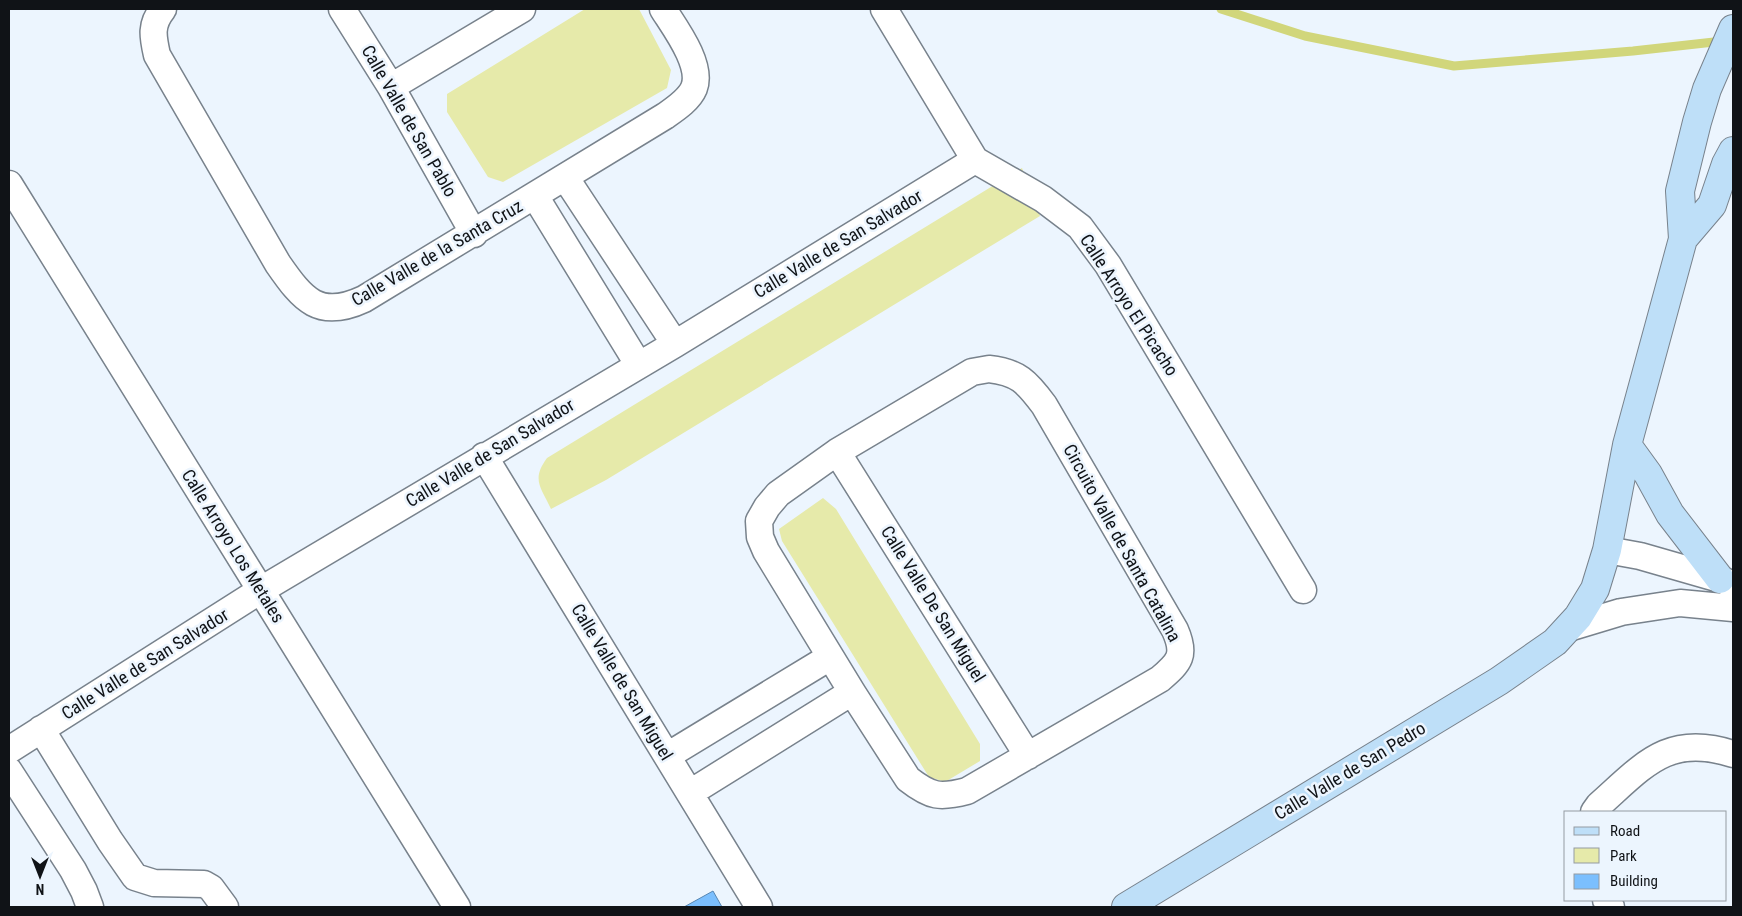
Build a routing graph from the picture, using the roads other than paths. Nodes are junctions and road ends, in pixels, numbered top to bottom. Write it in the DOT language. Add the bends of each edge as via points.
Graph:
graph roads {
  1 [pos="162,9"];
  2 [pos="342,9"];
  3 [pos="522,9"];
  4 [pos="664,9"];
  5 [pos="884,9"];
  6 [pos="1733,29"];
  7 [pos="391,87"];
  8 [pos="1733,151"];
  9 [pos="975,160"];
  10 [pos="565,178"];
  11 [pos="9,184"];
  12 [pos="535,196"];
  13 [pos="474,234"];
  14 [pos="1683,239"];
  15 [pos="675,344"];
  16 [pos="638,364"];
  17 [pos="1628,446"];
  18 [pos="837,452"];
  19 [pos="484,456"];
  20 [pos="1607,550"];
  21 [pos="1727,582"];
  22 [pos="261,590"];
  23 [pos="1303,590"];
  24 [pos="1733,608"];
  25 [pos="1568,628"];
  26 [pos="830,658"];
  27 [pos="852,692"];
  28 [pos="41,729"];
  29 [pos="9,750"];
  30 [pos="1733,754"];
  31 [pos="667,756"];
  32 [pos="1028,756"];
  33 [pos="9,771"];
  34 [pos="690,793"];
  35 [pos="1595,811"];
  36 [pos="90,907"];
  37 [pos="225,907"];
  38 [pos="457,907"];
  39 [pos="759,907"];
  40 [pos="1126,907"];
  1 -- 13 [label="street, Calle Valle de la Santa Cruz" via="154,23 157,55 278,264 303,297 317,305 336,308 350,305"];
  2 -- 7 [label="street, Calle Valle de San Pablo"];
  3 -- 7 [label="street"];
  4 -- 10 [label="street, Calle Valle de la Santa Cruz" via="690,57 696,74 694,89 665,116"];
  5 -- 9 [label="street, Calle Arroyo El Picacho"];
  6 -- 14 [label="street" via="1706,89 1680,191"];
  7 -- 13 [label="street, Calle Valle de San Pablo"];
  8 -- 14 [label="street" via="1712,205"];
  9 -- 15 [label="street, Calle Valle de San Salvador"];
  9 -- 23 [label="street, Calle Arroyo El Picacho" via="1043,199 1080,227 1102,258"];
  10 -- 12 [label="street, Calle Valle de la Santa Cruz"];
  10 -- 15 [label="street"];
  11 -- 22 [label="street, Calle Arroyo Los Metales"];
  12 -- 13 [label="street, Calle Valle de la Santa Cruz"];
  12 -- 16 [label="street, Calle Valle de la Santa Cruz"];
  14 -- 17 [label="street, Calle Valle de San Pedro"];
  15 -- 16 [label="street, Calle Valle de San Salvador"];
  16 -- 19 [label="street, Calle Valle de San Salvador"];
  17 -- 20 [label="street, Calle Valle de San Pedro"];
  17 -- 21 [label="street" via="1670,514"];
  18 -- 26 [label="street, Circuito Valle de Santa Catalina" via="778,494 759,521 760,537 766,552"];
  18 -- 32 [label="street, Calle Valle De San Miguel"];
  18 -- 32 [label="street, Circuito Valle de Santa Catalina" via="972,372 989,368 1007,371 1031,387 1044,405 1175,630 1182,649 1171,670 1160,679"];
  19 -- 22 [label="street, Calle Valle de San Salvador"];
  19 -- 31 [label="street, Calle Valle de San Miguel"];
  20 -- 21 [label="street" via="1640,556"];
  20 -- 25 [label="street, Calle Valle de San Pedro" via="1595,589"];
  22 -- 28 [label="street, Calle Valle de San Salvador"];
  22 -- 38 [label="street, Calle Arroyo Los Metales"];
  24 -- 25 [label="street, Calle Valle de San Pedro" via="1680,604 1621,612"];
  25 -- 40 [label="street, Calle Valle de San Pedro" via="1555,642 1499,681"];
  26 -- 27 [label="street, Circuito Valle de Santa Catalina"];
  26 -- 31 [label="street"];
  27 -- 32 [label="street, Circuito Valle de Santa Catalina" via="908,779 935,795 967,791"];
  27 -- 34 [label="street"];
  28 -- 29 [label="street, Calle Valle de San Salvador"];
  28 -- 37 [label="street" via="134,877 154,883 204,884"];
  30 -- 35 [label="street" via="1690,746 1666,752 1646,762"];
  31 -- 34 [label="street, Calle Valle de San Miguel"];
  33 -- 36 [label="street" via="73,870"];
  34 -- 39 [label="street, Calle Valle de San Miguel"];
}
